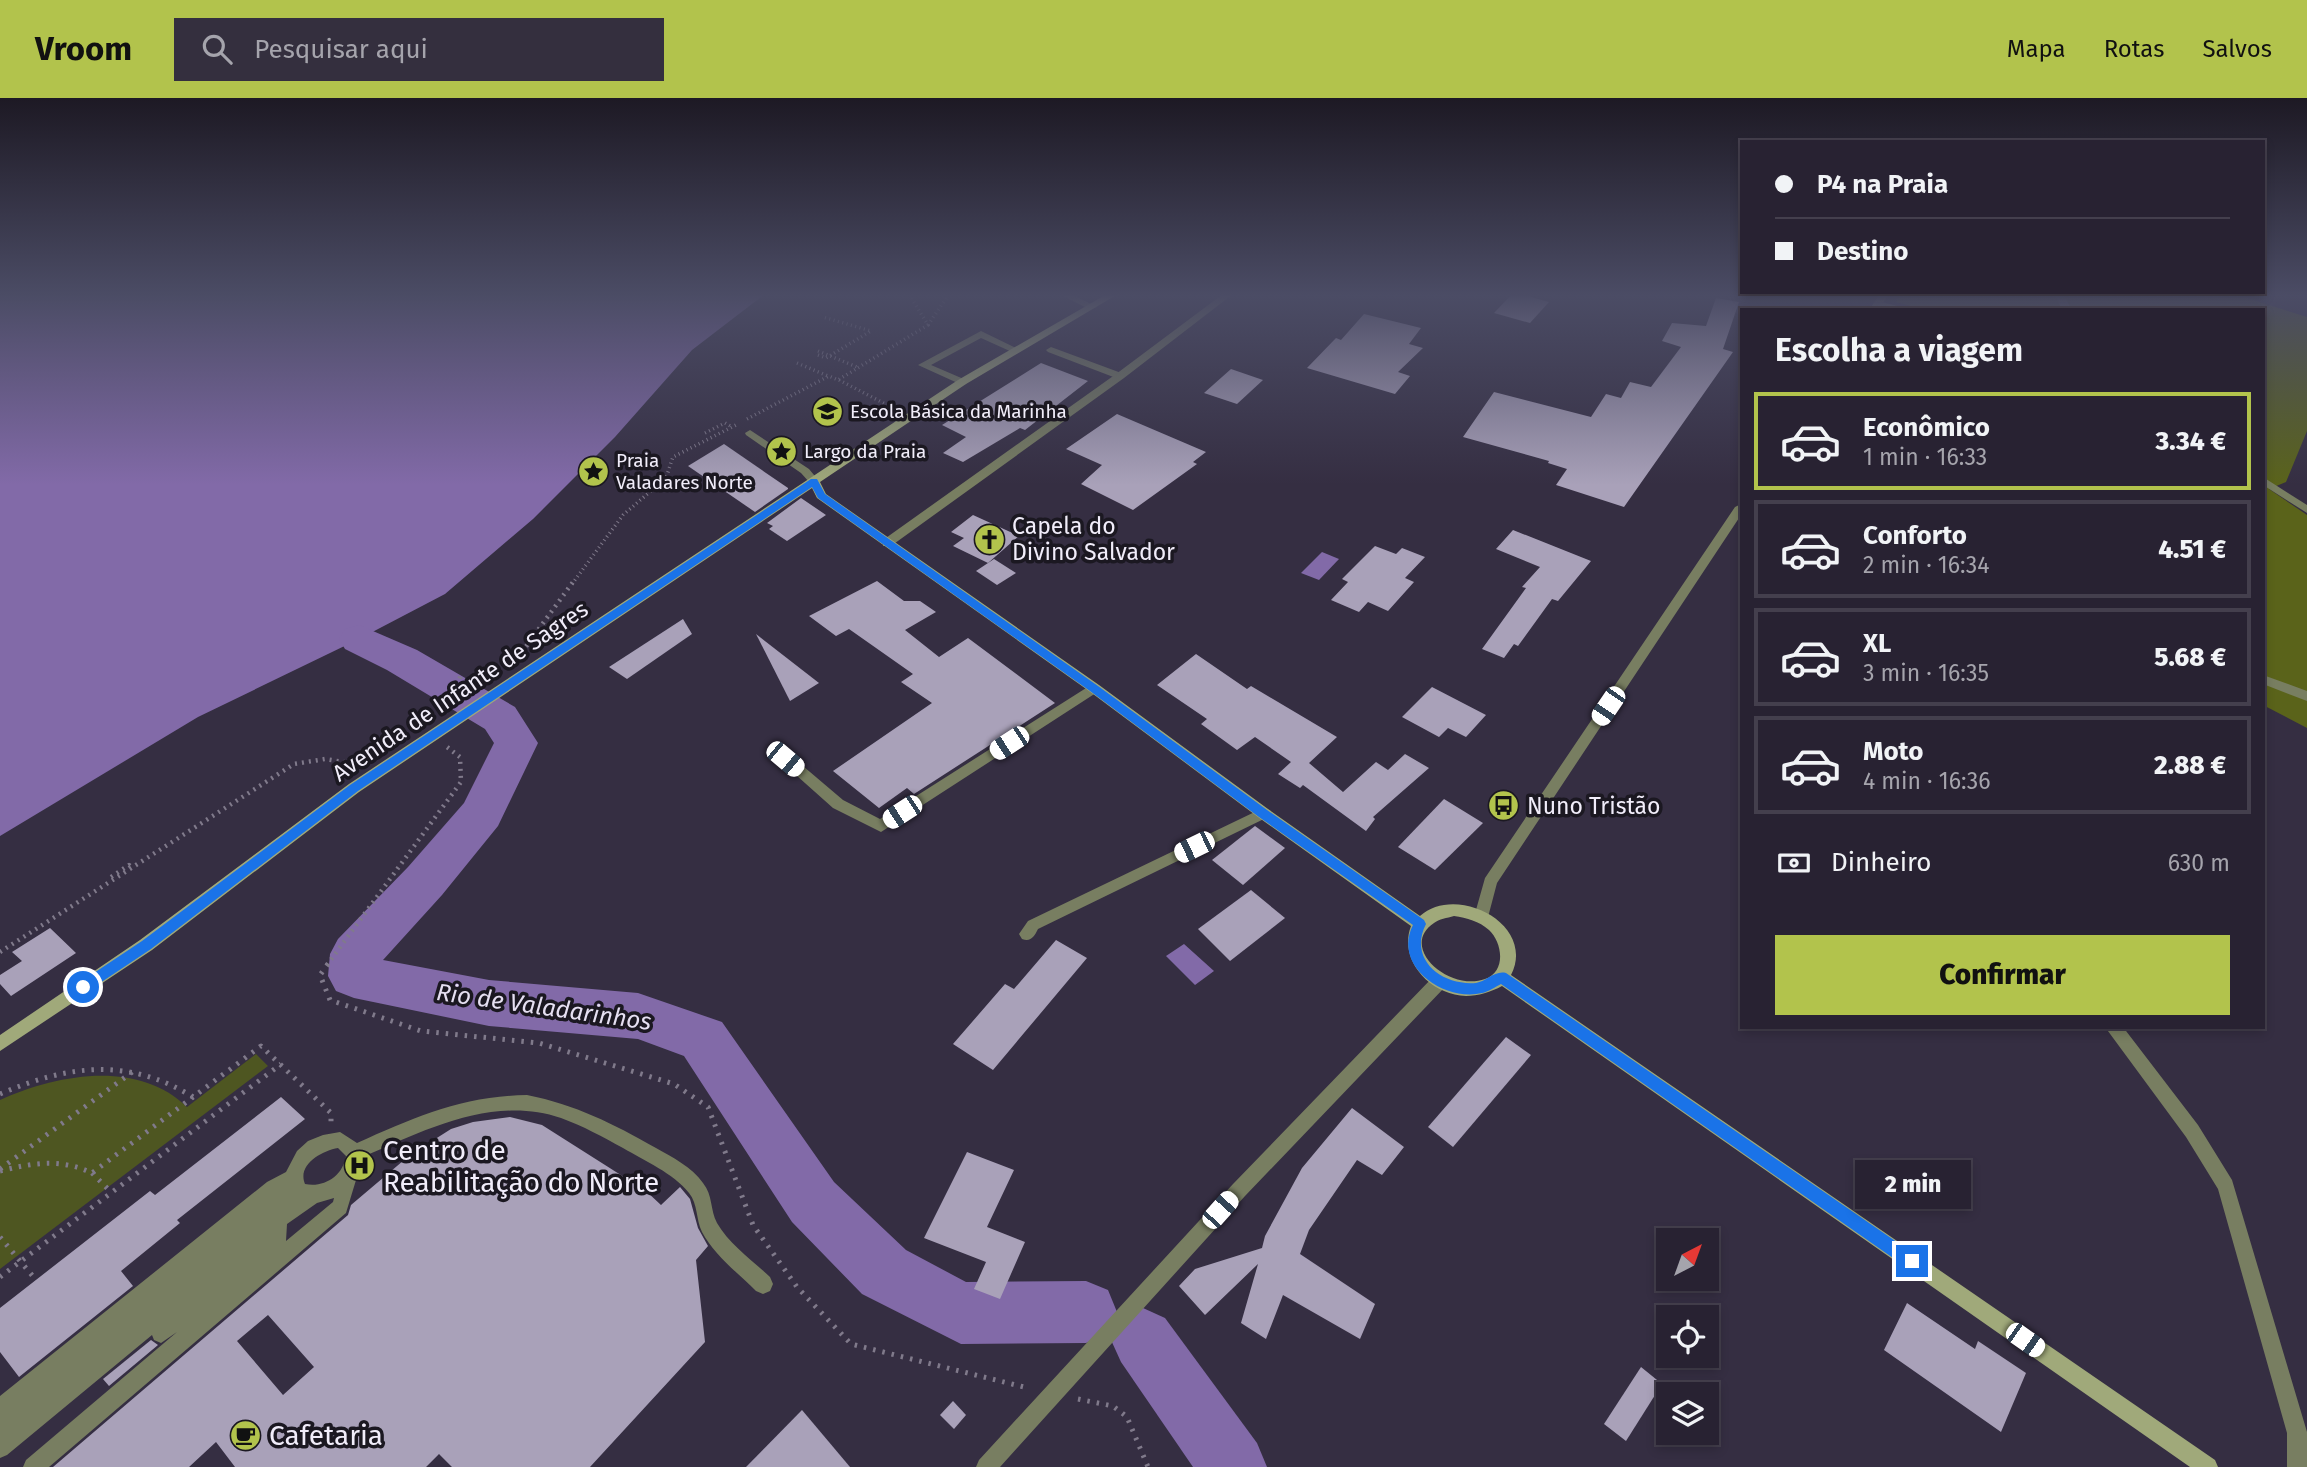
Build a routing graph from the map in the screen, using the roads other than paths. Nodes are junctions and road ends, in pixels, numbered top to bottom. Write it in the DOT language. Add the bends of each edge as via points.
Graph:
graph roads {
  1 [pos="936,358"];
  2 [pos="1003,358"];
  3 [pos="1072,358"];
  4 [pos="1144,358"];
  5 [pos="1120,376"];
  6 [pos="962,382"];
  7 [pos="750,433"];
  8 [pos="814,481"];
  9 [pos="2265,481"];
  10 [pos="1740,508"];
  11 [pos="2307,510"];
  12 [pos="887,543"];
  13 [pos="2265,680"];
  14 [pos="1094,688"];
  15 [pos="2307,696"];
  16 [pos="785,759"];
  17 [pos="1263,813"];
  18 [pos="1482,917"];
  19 [pos="1420,924"];
  20 [pos="1027,934"];
  21 [pos="1502,977"];
  22 [pos="1439,982"];
  23 [pos="2115,1029"];
  24 [pos="0,1044"];
  25 [pos="356,1152"];
  26 [pos="350,1174"];
  27 [pos="293,1178"];
  28 [pos="314,1195"];
  29 [pos="278,1219"];
  30 [pos="763,1284"];
  31 [pos="162,1333"];
  32 [pos="0,1409"];
  33 [pos="0,1427"];
  34 [pos="0,1448"];
  35 [pos="33,1467"];
  36 [pos="986,1467"];
  37 [pos="2208,1467"];
  38 [pos="2297,1467"];
  1 -- 6 [label="street" via="923,365"];
  2 -- 6 [label="main road, Avenida de Infante de Sagres"];
  3 -- 5 [label="street"];
  4 -- 5 [label="street"];
  5 -- 12 [label="street"];
  6 -- 8 [label="main road, Avenida de Infante de Sagres"];
  7 -- 8 [label="street"];
  8 -- 12 [label="main road" via="821,496"];
  8 -- 24 [label="main road, Avenida de Infante de Sagres" via="354,788 146,945"];
  9 -- 11 [label="street"];
  10 -- 18 [label="street" via="1490,882"];
  12 -- 14 [label="main road"];
  13 -- 15 [label="street"];
  14 -- 16 [label="street" via="881,826 838,804"];
  14 -- 17 [label="main road"];
  17 -- 19 [label="main road"];
  17 -- 20 [label="street" via="1033,925"];
  18 -- 19 [label="main road" via="1440,911"];
  18 -- 21 [label="main road" via="1505,938 1510,952"];
  19 -- 22 [label="main road" via="1413,947 1426,972"];
  21 -- 22 [label="main road" via="1480,988"];
  21 -- 37 [label="main road"];
  22 -- 36 [label="street" via="1238,1190"];
  23 -- 38 [label="street" via="2192,1131 2225,1186 2297,1433"];
  25 -- 26 [label="street"];
  25 -- 27 [label="street" via="340,1140 328,1141 304,1155"];
  25 -- 30 [label="street" via="430,1118 480,1104 523,1102 570,1112 603,1125 688,1179 704,1197 709,1228"];
  26 -- 28 [label="street" via="334,1188"];
  26 -- 35 [label="street" via="340,1207"];
  27 -- 28 [label="street" via="295,1187"];
  27 -- 32 [label="street" via="273,1188"];
  27 -- 33 [label="street" via="279,1199"];
  28 -- 29 [label="street"];
  29 -- 31 [label="street" via="278,1237"];
  29 -- 34 [label="street"];
}
